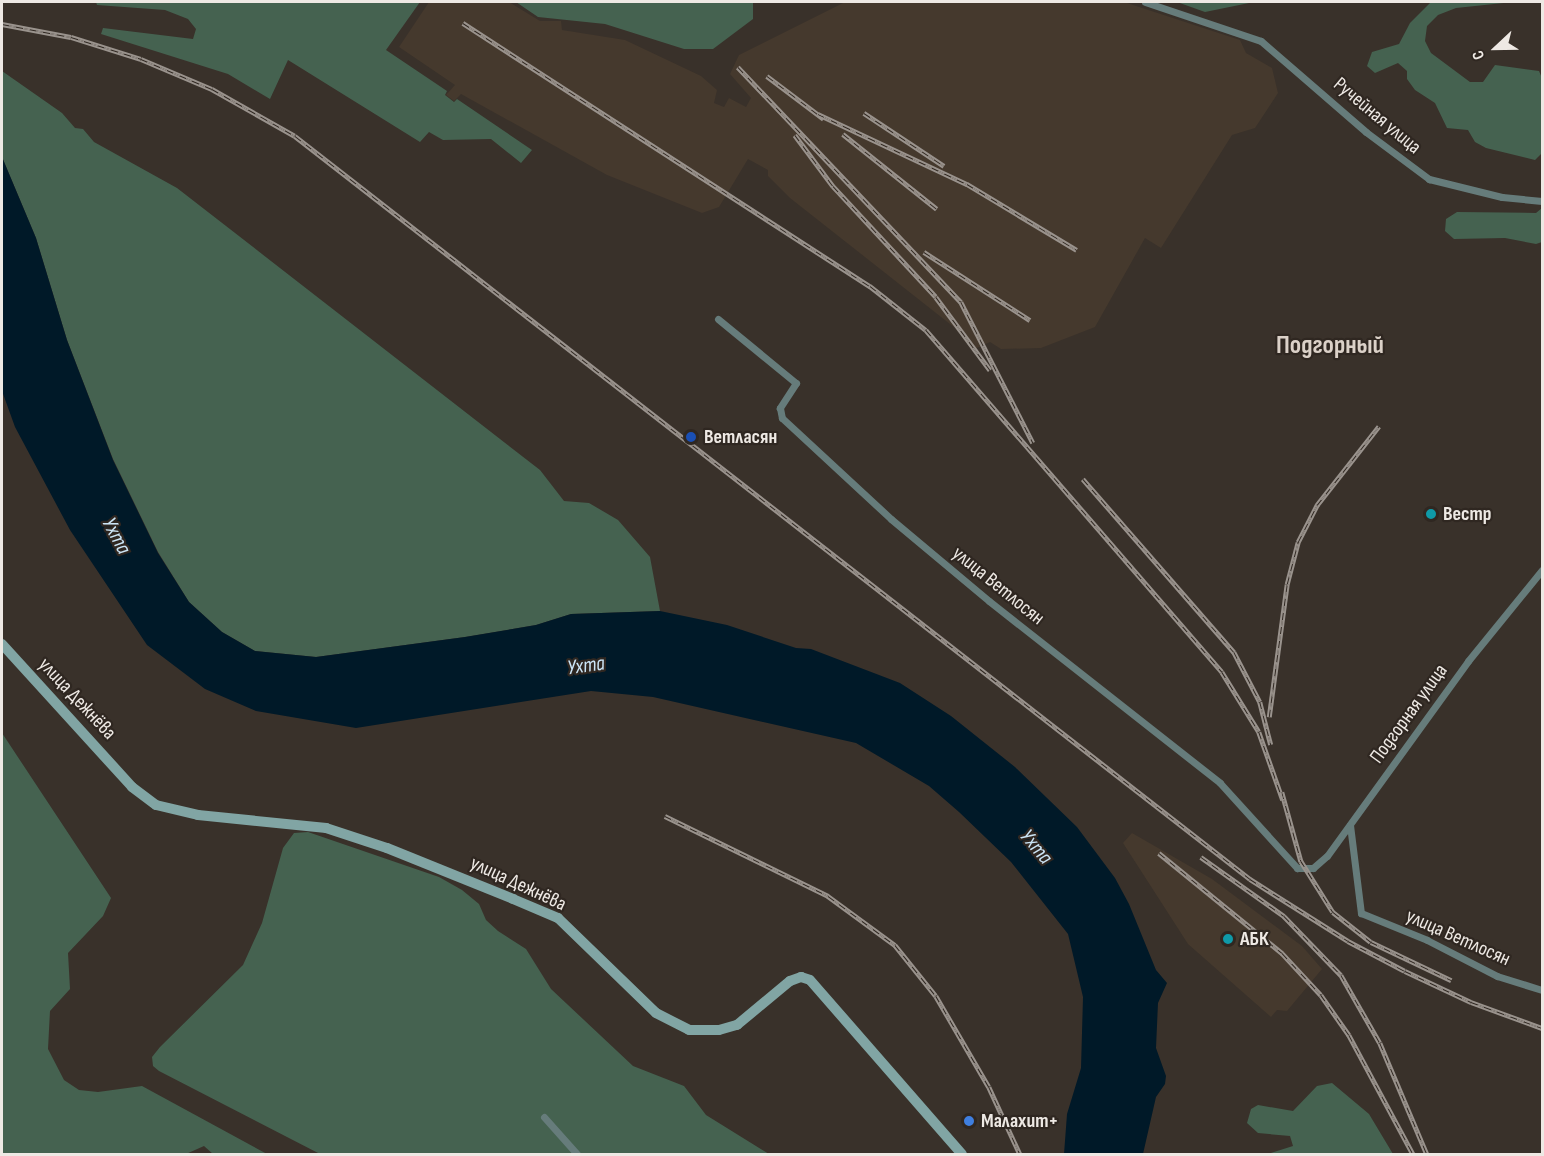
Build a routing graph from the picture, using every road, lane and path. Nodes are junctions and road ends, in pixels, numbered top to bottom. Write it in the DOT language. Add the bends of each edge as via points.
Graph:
graph roads {
  1 [pos="1145,2"];
  2 [pos="1542,201"];
  3 [pos="718,319"];
  4 [pos="1542,570"];
  5 [pos="2,644"];
  6 [pos="1350,825"];
  7 [pos="1300,869"];
  8 [pos="1542,990"];
  9 [pos="544,1117"];
  10 [pos="577,1155"];
  11 [pos="962,1155"];
  1 -- 2 [label="street, Ручейная улица" via="1247,34 1278,53 1366,132 1429,179 1502,197"];
  3 -- 7 [label="street, улица Ветлосян" via="796,383 780,408 782,418 885,514 989,601 1216,778 1248,810 1288,861"];
  4 -- 6 [label="street, Подгорная улица" via="1468,661"];
  5 -- 11 [label="street, улица Дежнёва" via="147,800 198,815 326,828 387,848 558,918 656,1013 689,1030 719,1030 737,1025 790,981 801,977 810,980"];
  6 -- 7 [label="street, Подгорная улица" via="1320,863"];
  6 -- 8 [label="street, улица Ветлосян" via="1361,913 1427,940 1497,976"];
  9 -- 10 [label="street"];
}
